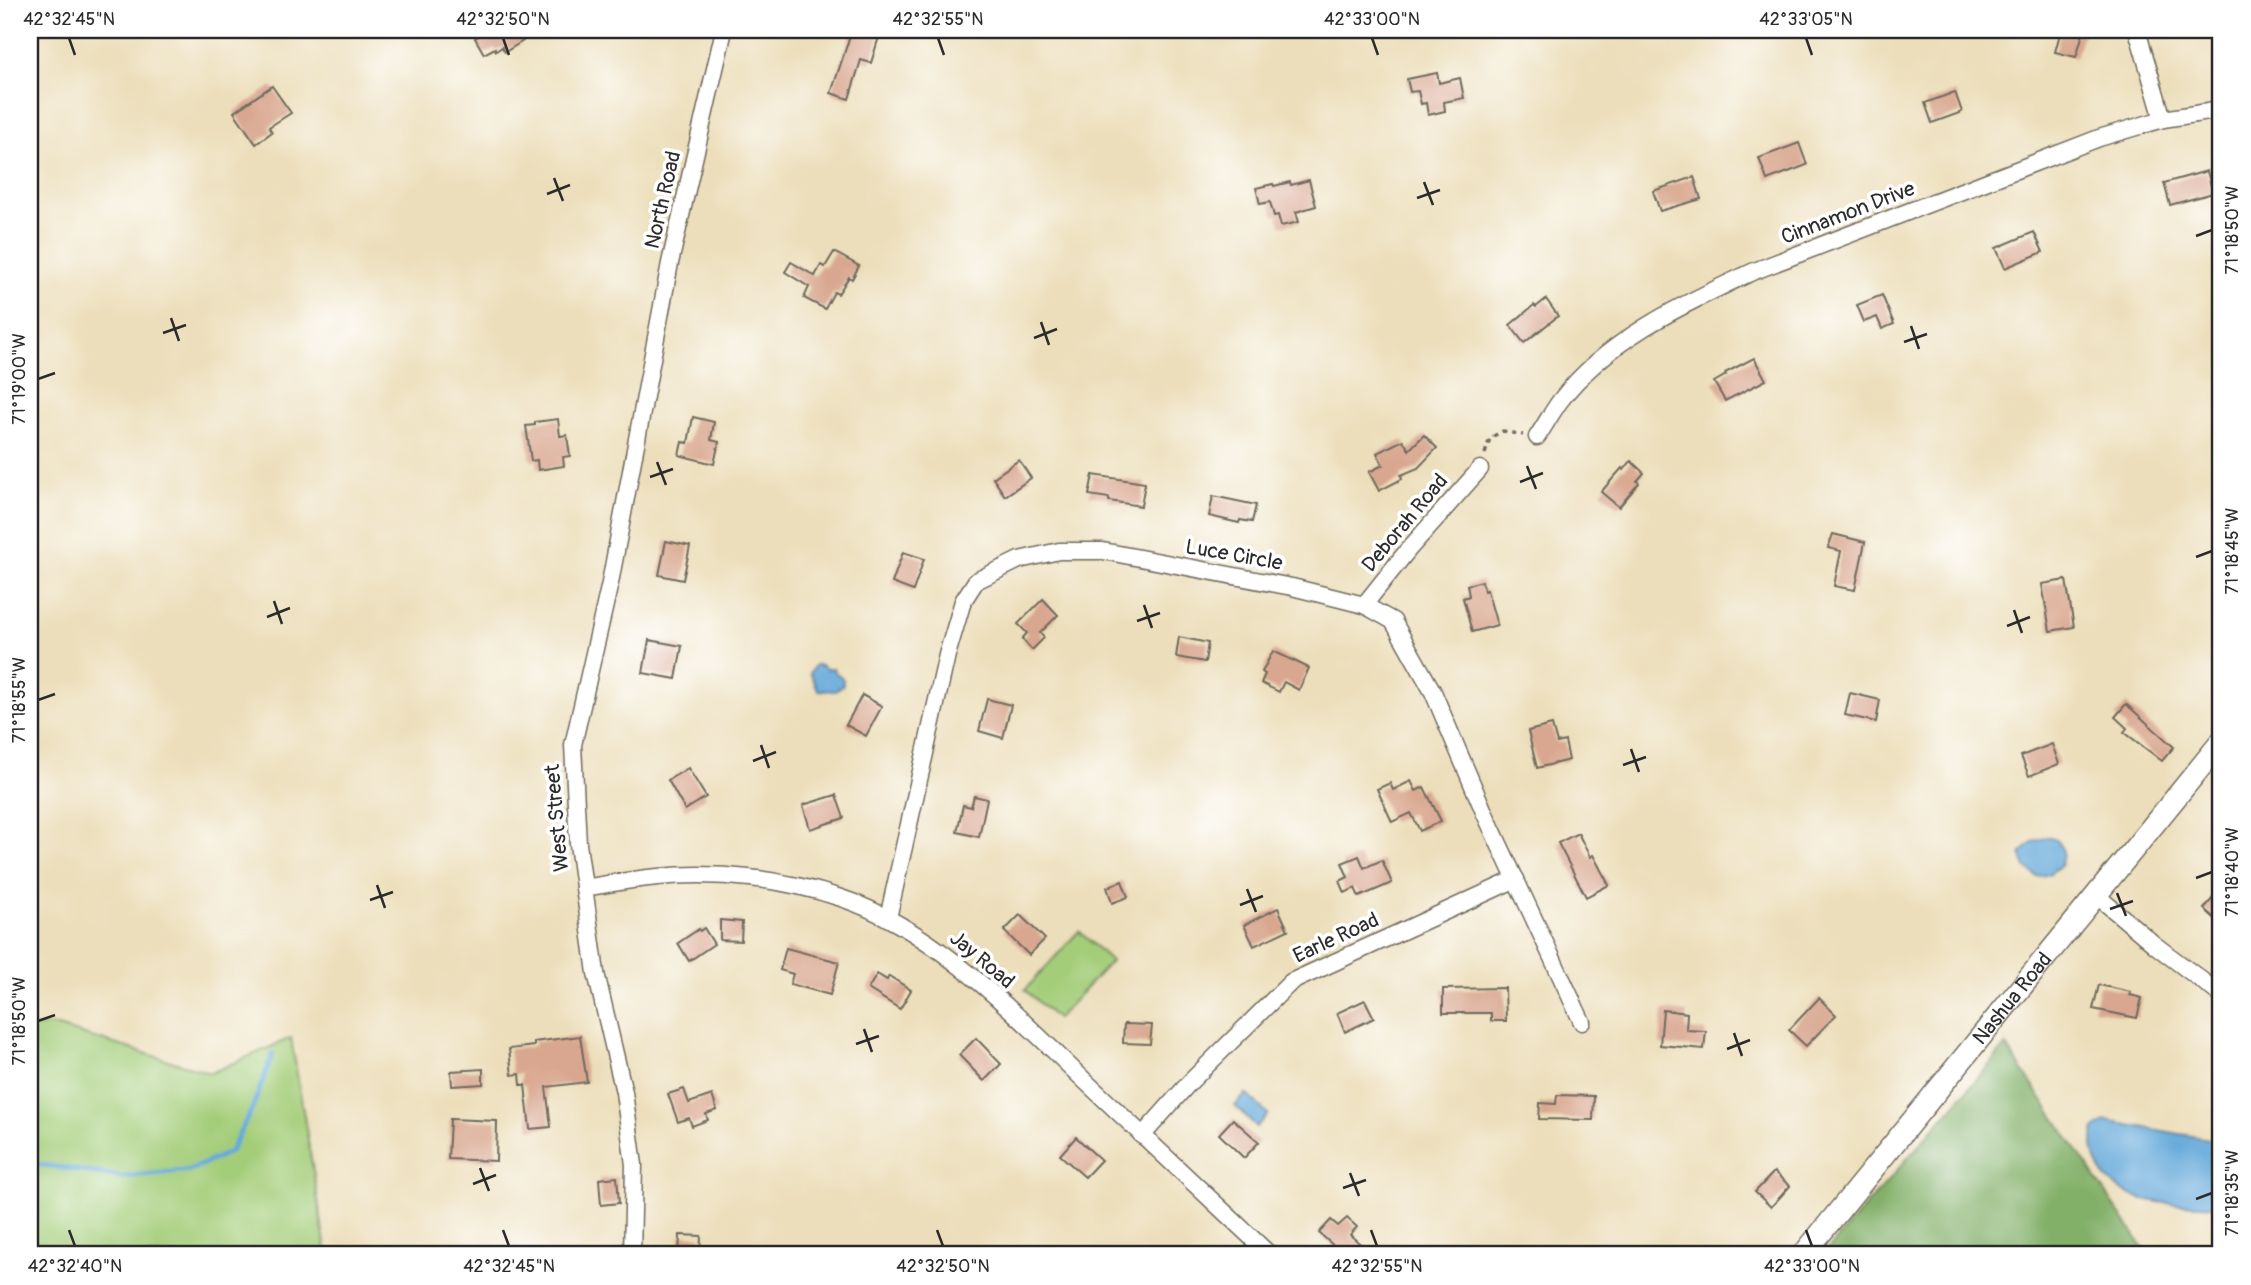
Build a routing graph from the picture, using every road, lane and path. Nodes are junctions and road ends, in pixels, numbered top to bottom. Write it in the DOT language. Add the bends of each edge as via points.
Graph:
graph roads {
  1 [pos="724,30"];
  2 [pos="2137,30"];
  3 [pos="2221,110"];
  4 [pos="2163,119"];
  5 [pos="648,380"];
  6 [pos="1537,438"];
  7 [pos="1480,469"];
  8 [pos="1364,605"];
  9 [pos="2221,741"];
  10 [pos="1516,879"];
  11 [pos="584,888"];
  12 [pos="2096,895"];
  13 [pos="888,918"];
  14 [pos="2221,995"];
  15 [pos="1582,1022"];
  16 [pos="1142,1136"];
  17 [pos="632,1255"];
  18 [pos="1270,1255"];
  19 [pos="1803,1255"];
  1 -- 5 [label="street, North Road"];
  2 -- 4 [label="street"];
  3 -- 4 [label="street, Cinnamon Drive"];
  4 -- 6 [label="street, Cinnamon Drive" via="2099,138 1704,295 1645,328 1584,374"];
  5 -- 11 [label="street, West Street" via="610,583 573,745"];
  6 -- 7 [label="path" via="1503,431 1490,438"];
  7 -- 8 [label="street, Deborah Road"];
  8 -- 10 [label="street, Luce Circle" via="1393,621 1427,680"];
  8 -- 13 [label="street, Luce Circle" via="1103,551 1059,551 1019,560 976,581 963,601 947,655"];
  9 -- 12 [label="main road, Nashua Road"];
  10 -- 15 [label="street, Luce Circle"];
  10 -- 16 [label="street, Earle Road" via="1291,982"];
  11 -- 13 [label="street, Jay Road" via="659,877 746,878 842,898"];
  11 -- 17 [label="street, West Street" via="596,973 630,1126 635,1165"];
  12 -- 14 [label="street"];
  12 -- 19 [label="main road, Nashua Road"];
  13 -- 16 [label="street, Jay Road" via="924,939 992,995"];
  16 -- 18 [label="street, Jay Road"];
}
